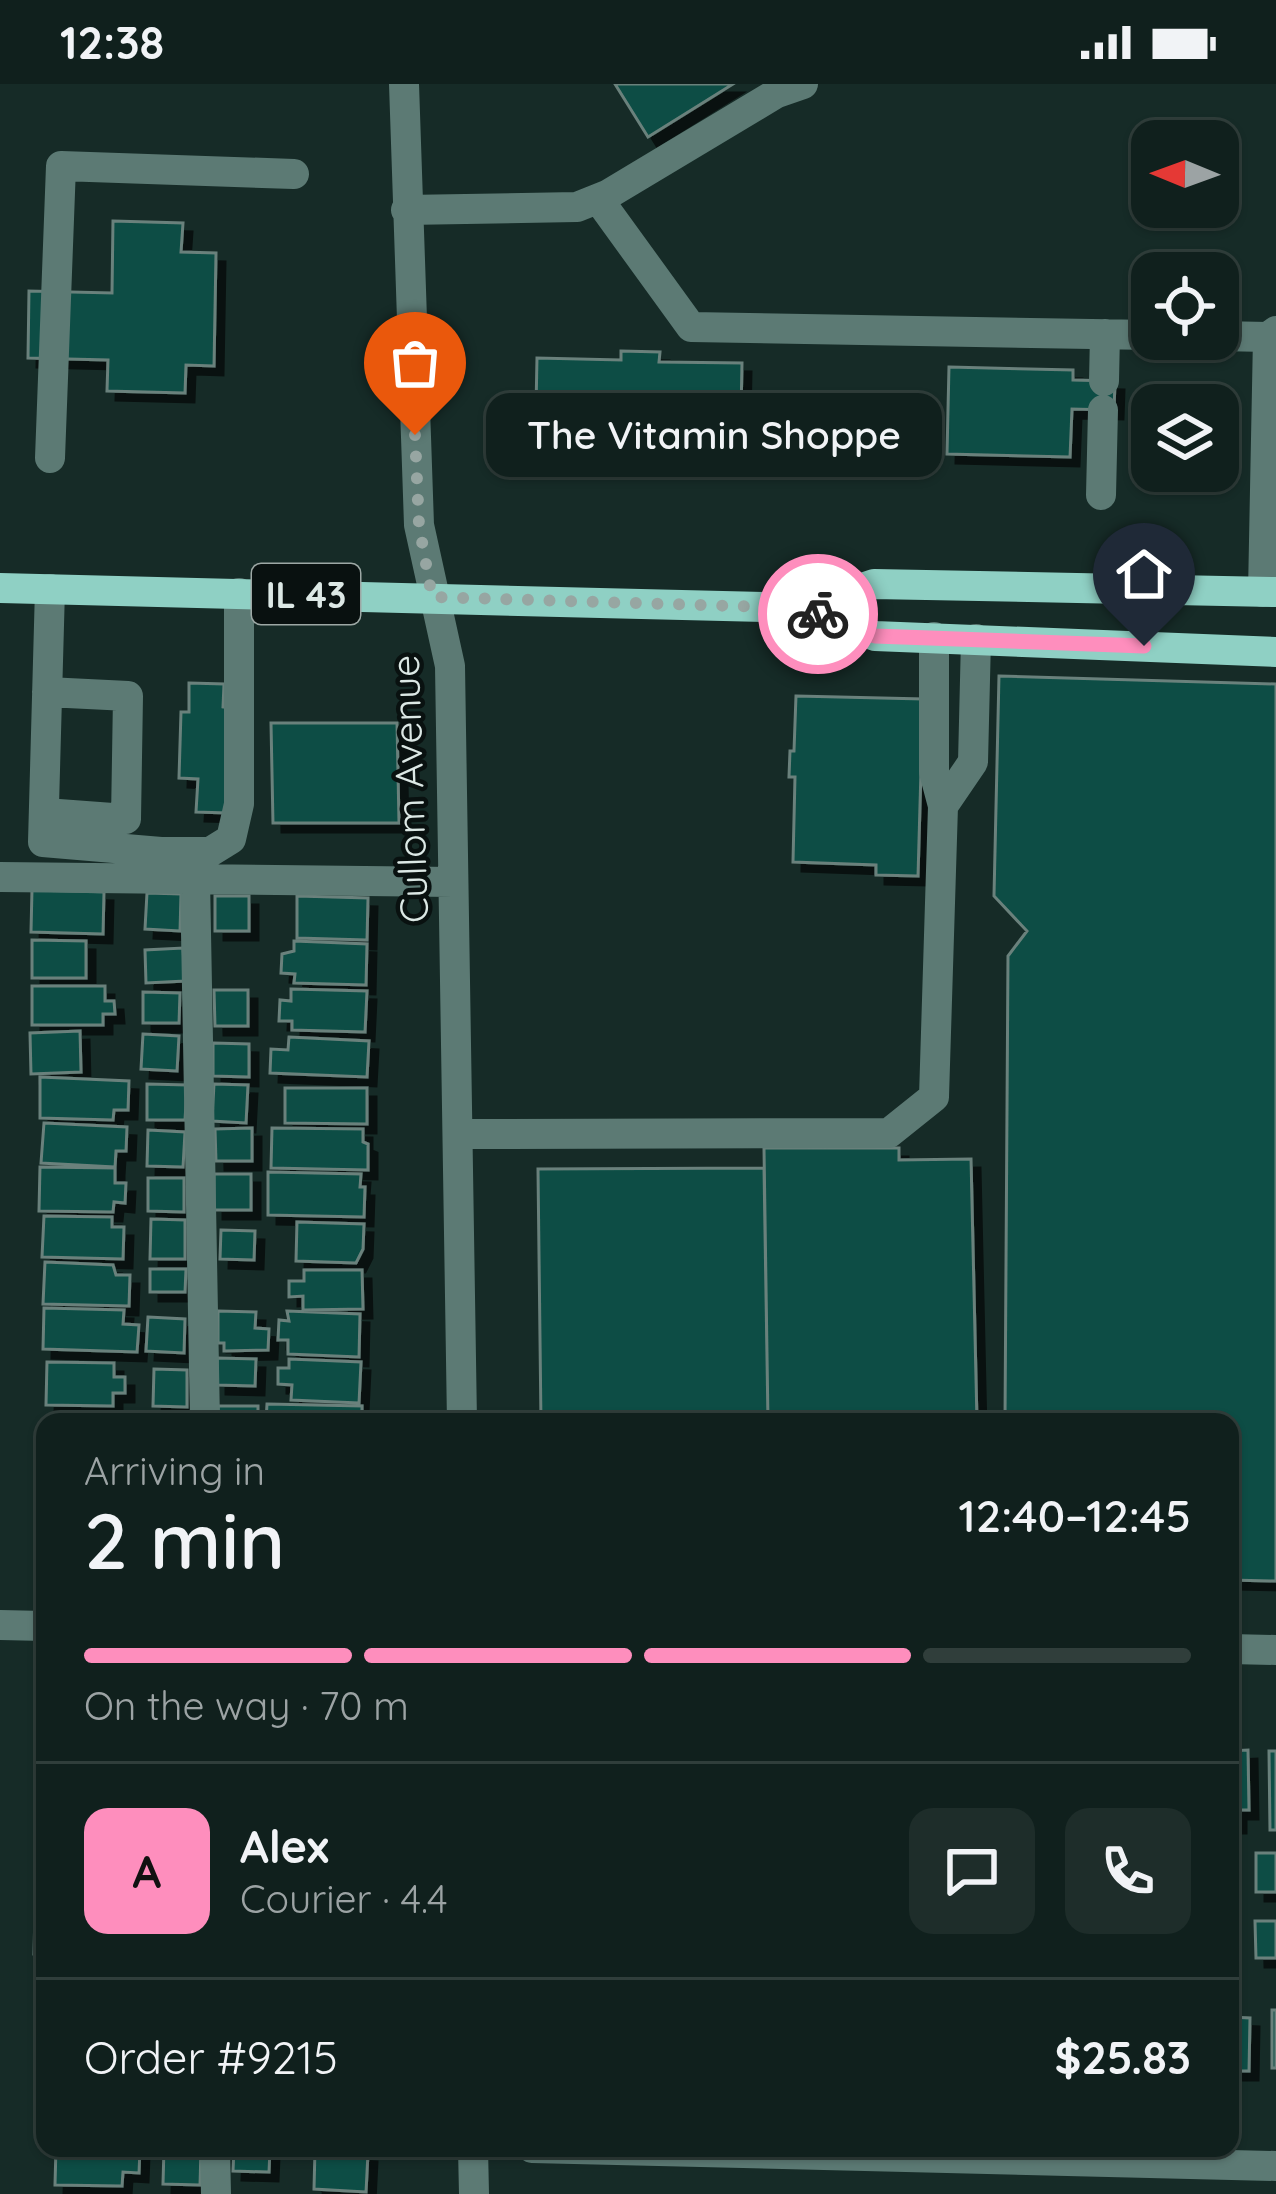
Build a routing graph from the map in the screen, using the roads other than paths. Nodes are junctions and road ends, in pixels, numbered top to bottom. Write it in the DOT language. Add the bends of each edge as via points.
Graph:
graph roads {
  1 [pos="404,84"];
  2 [pos="802,84"];
  3 [pos="294,174"];
  4 [pos="599,200"];
  5 [pos="406,210"];
  6 [pos="1105,334"];
  7 [pos="1272,334"];
  8 [pos="1131,335"];
  9 [pos="1239,335"];
  10 [pos="50,458"];
  11 [pos="1101,495"];
  12 [pos="0,588"];
  13 [pos="50,589"];
  14 [pos="1269,592"];
  15 [pos="239,593"];
  16 [pos="432,597"];
  17 [pos="802,608"];
  18 [pos="934,637"];
  19 [pos="976,639"];
  20 [pos="1276,652"];
  21 [pos="47,692"];
  22 [pos="943,806"];
  23 [pos="44,813"];
  24 [pos="0,877"];
  25 [pos="195,878"];
  26 [pos="454,882"];
  27 [pos="458,1134"];
  28 [pos="205,1413"];
  29 [pos="462,1413"];
  30 [pos="0,1625"];
  31 [pos="36,1626"];
  32 [pos="1239,1649"];
  33 [pos="1276,1650"];
  34 [pos="215,2157"];
  35 [pos="473,2157"];
  36 [pos="904,2157"];
  37 [pos="1276,2166"];
  38 [pos="216,2194"];
  39 [pos="474,2194"];
  1 -- 5 [label="street, Cullom Avenue"];
  2 -- 4 [label="street"];
  3 -- 10 [label="street" via="61,166"];
  4 -- 5 [label="street"];
  4 -- 6 [label="street" via="691,327"];
  5 -- 16 [label="street, Cullom Avenue" via="419,525"];
  6 -- 8 [label="street"];
  6 -- 11 [label="street"];
  7 -- 9 [label="street"];
  7 -- 14 [label="street"];
  12 -- 13 [label="main road, IL 43"];
  13 -- 15 [label="main road, IL 43"];
  13 -- 21 [label="street"];
  14 -- 17 [label="main road, IL 43" via="874,584"];
  15 -- 16 [label="main road, IL 43"];
  15 -- 23 [label="street" via="239,804 231,839 210,852 43,842"];
  16 -- 17 [label="main road, IL 43"];
  16 -- 26 [label="street, Cullom Avenue" via="450,666"];
  17 -- 18 [label="main road, IL 43" via="875,636"];
  18 -- 19 [label="main road, IL 43"];
  18 -- 22 [label="street" via="934,772"];
  19 -- 20 [label="main road, IL 43"];
  19 -- 22 [label="street" via="973,762"];
  21 -- 23 [label="street"];
  21 -- 23 [label="street" via="128,696 126,819"];
  22 -- 27 [label="street" via="934,1097 889,1133"];
  24 -- 25 [label="street"];
  25 -- 26 [label="street"];
  25 -- 28 [label="street"];
  26 -- 27 [label="street, Cullom Avenue"];
  27 -- 29 [label="street, Cullom Avenue"];
  30 -- 31 [label="street"];
  32 -- 33 [label="street"];
  34 -- 38 [label="street"];
  35 -- 39 [label="street"];
  36 -- 37 [label="street"];
}
